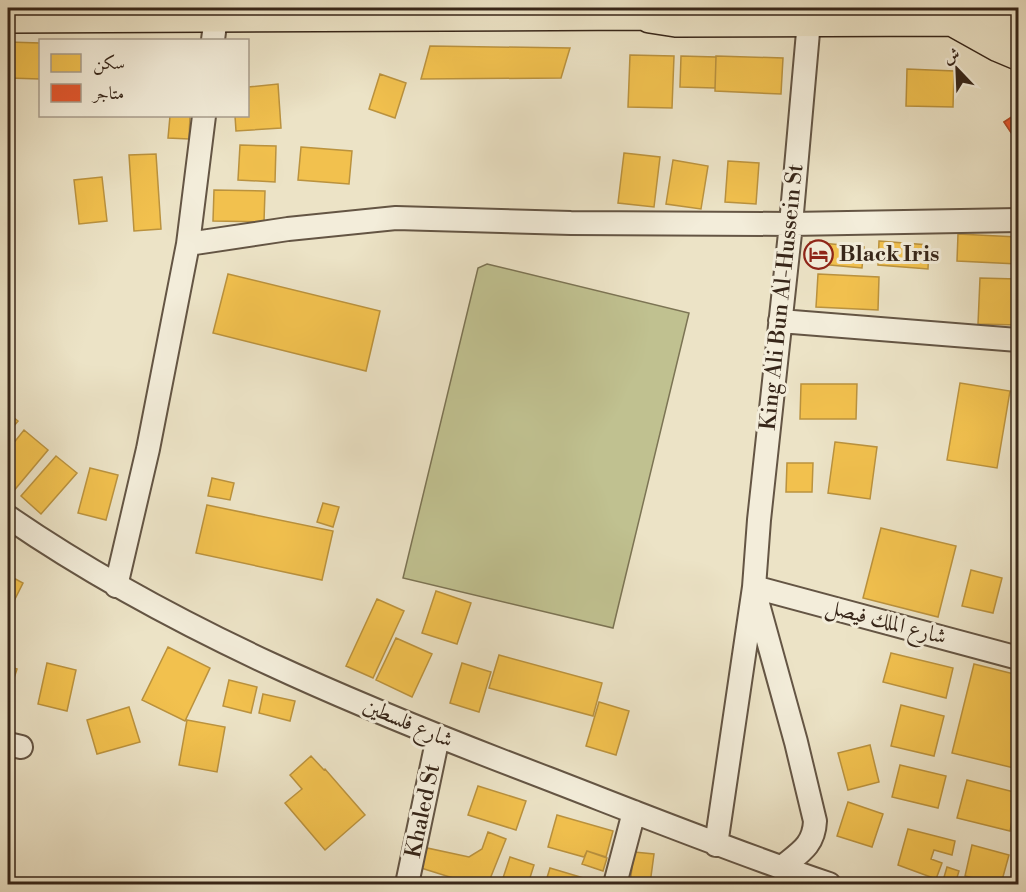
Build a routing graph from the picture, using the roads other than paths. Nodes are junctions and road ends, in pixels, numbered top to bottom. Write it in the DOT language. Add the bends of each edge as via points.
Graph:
graph roads {
  1 [pos="251,11"];
  2 [pos="676,12"];
  3 [pos="811,14"];
  4 [pos="8,16"];
  5 [pos="952,19"];
  6 [pos="1018,21"];
  7 [pos="215,28"];
  8 [pos="1018,53"];
  9 [pos="204,117"];
  10 [pos="1018,220"];
  11 [pos="791,224"];
  12 [pos="188,243"];
  13 [pos="780,321"];
  14 [pos="1018,340"];
  15 [pos="8,517"];
  16 [pos="116,586"];
  17 [pos="754,587"];
  18 [pos="1018,658"];
  19 [pos="438,737"];
  20 [pos="634,812"];
  21 [pos="717,845"];
  22 [pos="781,868"];
  23 [pos="407,885"];
  24 [pos="615,885"];
  25 [pos="829,885"];
  1 -- 2 [label="main road"];
  1 -- 7 [label="main road"];
  2 -- 3 [label="main road"];
  3 -- 5 [label="main road"];
  3 -- 11 [label="street, King Ali Bun Al-Hussein St"];
  4 -- 7 [label="main road"];
  5 -- 6 [label="main road"];
  5 -- 8 [label="main road"];
  9 -- 12 [label="street"];
  10 -- 11 [label="street"];
  11 -- 12 [label="street" via="396,218"];
  11 -- 13 [label="street, King Ali Bun Al-Hussein St"];
  12 -- 16 [label="street" via="148,449"];
  13 -- 14 [label="street"];
  13 -- 17 [label="street, King Ali Bun Al-Hussein St"];
  15 -- 16 [label="street, شارع فلسطين"];
  16 -- 19 [label="street, شارع فلسطين" via="241,650"];
  17 -- 18 [label="street, شارع الملك فيصل"];
  17 -- 21 [label="street, King Ali Bun Al-Hussein St"];
  17 -- 22 [label="street" via="815,821 810,843"];
  19 -- 20 [label="street, شارع فلسطين"];
  19 -- 23 [label="street, Khaled St"];
  20 -- 21 [label="street, شارع فلسطين"];
  20 -- 24 [label="street"];
  21 -- 22 [label="street, شارع فلسطين"];
  22 -- 25 [label="street, شارع فلسطين"];
}
